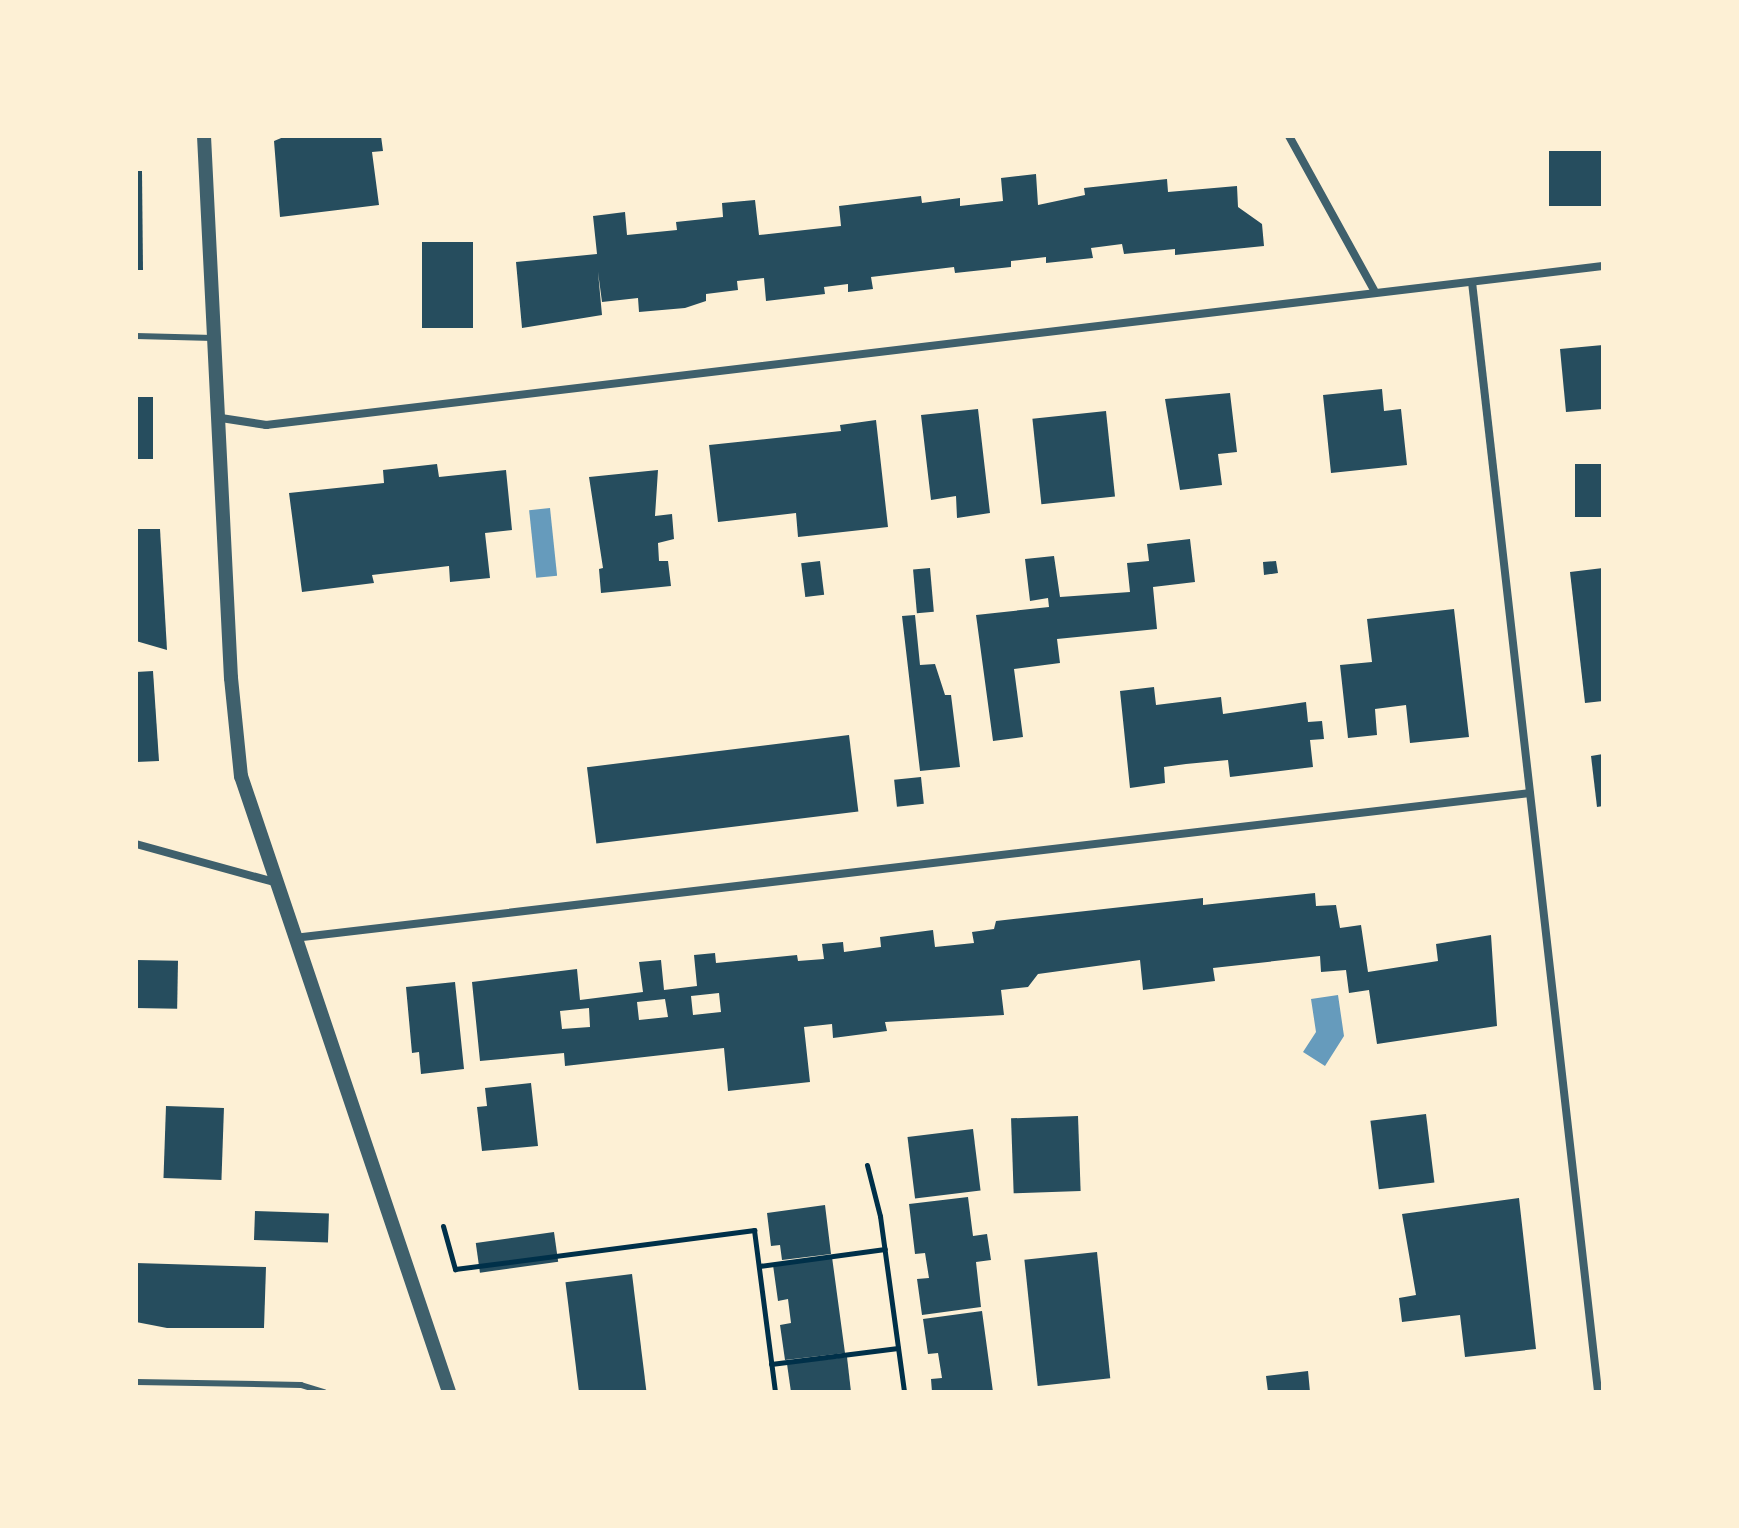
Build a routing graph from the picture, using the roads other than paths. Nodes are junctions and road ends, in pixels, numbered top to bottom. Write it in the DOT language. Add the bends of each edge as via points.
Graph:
graph roads {
  1 [pos="204,136"];
  2 [pos="1289,136"];
  3 [pos="1603,266"];
  4 [pos="1472,282"];
  5 [pos="1374,290"];
  6 [pos="136,336"];
  7 [pos="216,338"];
  8 [pos="221,418"];
  9 [pos="1530,793"];
  10 [pos="136,844"];
  11 [pos="274,882"];
  12 [pos="294,938"];
  13 [pos="136,1382"];
  14 [pos="324,1392"];
  15 [pos="449,1392"];
  16 [pos="1598,1392"];
  1 -- 7 [label="street"];
  2 -- 5 [label="street"];
  3 -- 4 [label="street"];
  4 -- 5 [label="street"];
  4 -- 9 [label="street"];
  5 -- 8 [label="street" via="266,425"];
  6 -- 7 [label="lane"];
  7 -- 8 [label="street"];
  8 -- 11 [label="street" via="234,727 241,776"];
  9 -- 12 [label="street"];
  9 -- 16 [label="street"];
  10 -- 11 [label="street"];
  11 -- 12 [label="street"];
  12 -- 15 [label="street"];
  13 -- 14 [label="lane" via="301,1385"];
}
